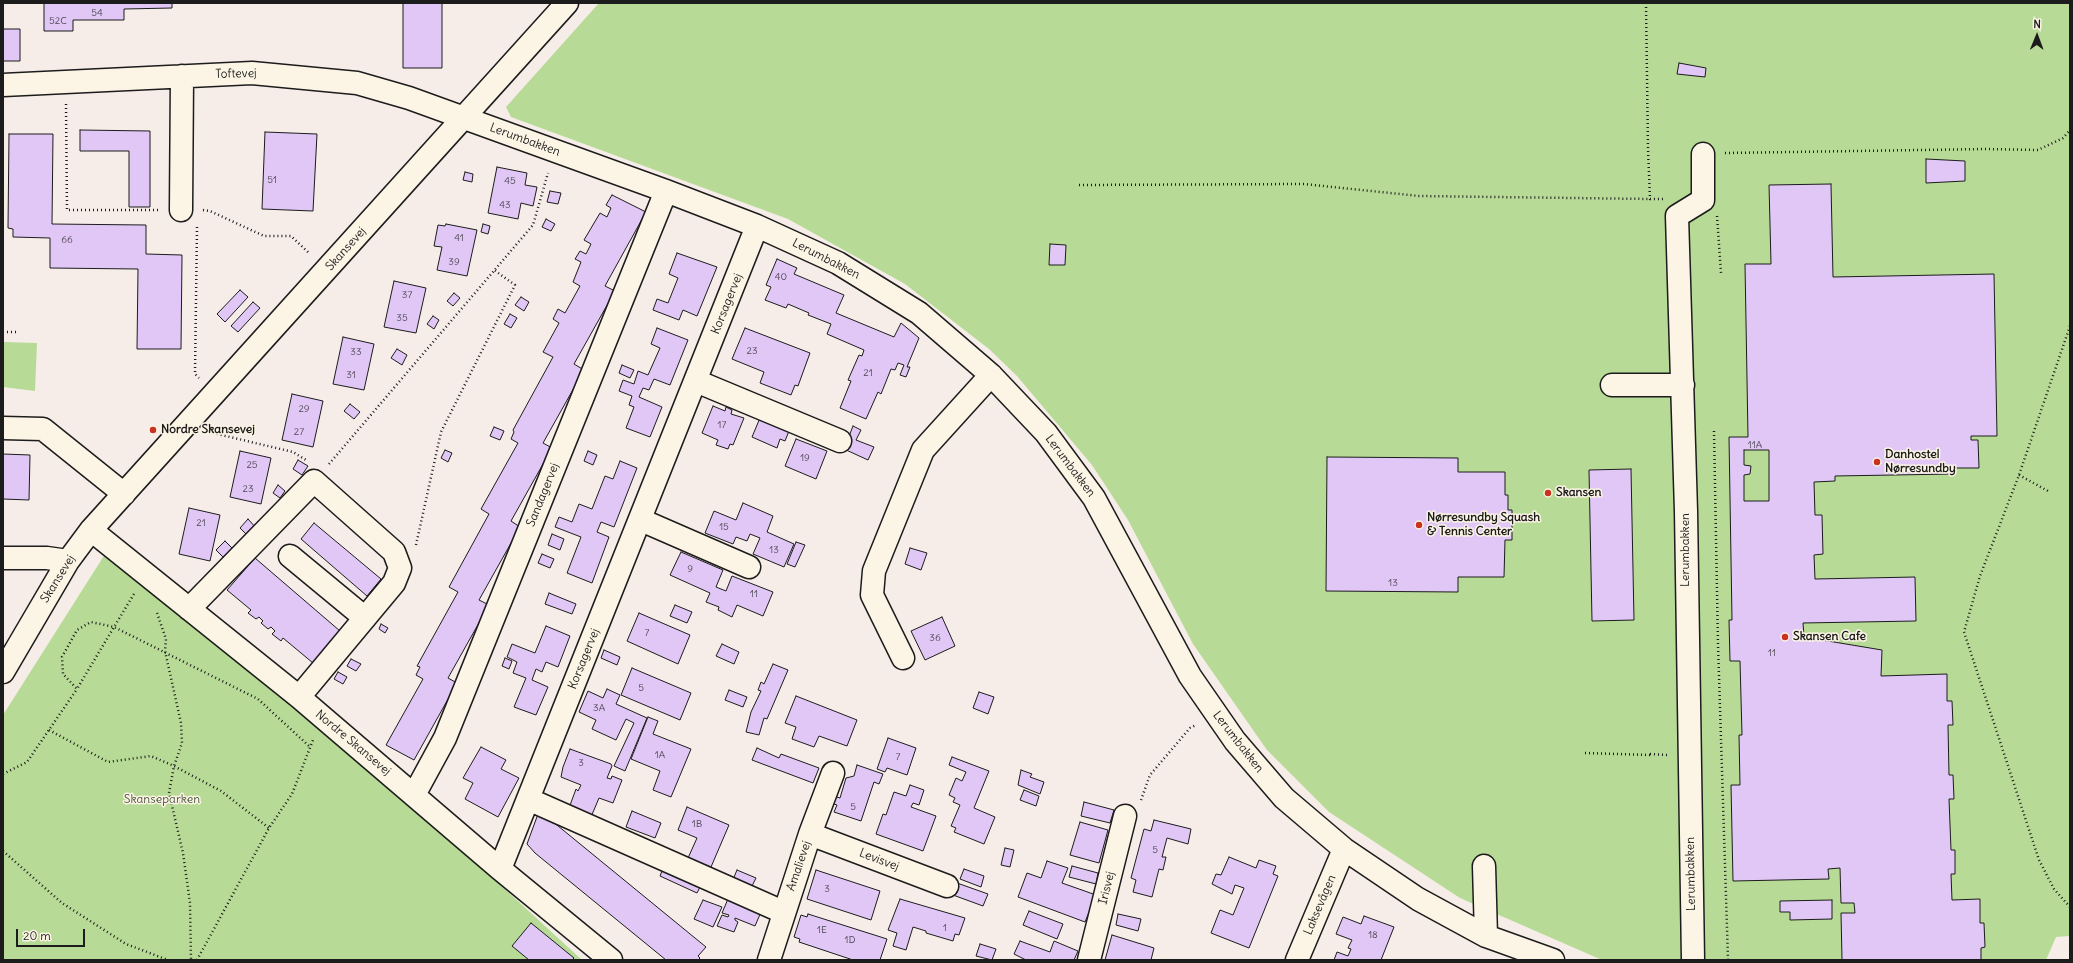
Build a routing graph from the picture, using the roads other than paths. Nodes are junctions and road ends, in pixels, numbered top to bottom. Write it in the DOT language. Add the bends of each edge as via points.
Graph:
graph roads {
  1 [pos="567,3"];
  2 [pos="182,76"];
  3 [pos="3,85"];
  4 [pos="464,118"];
  5 [pos="1703,154"];
  6 [pos="666,191"];
  7 [pos="181,210"];
  8 [pos="757,226"];
  9 [pos="991,375"];
  10 [pos="696,381"];
  11 [pos="1612,385"];
  12 [pos="1683,385"];
  13 [pos="3,428"];
  14 [pos="840,441"];
  15 [pos="124,494"];
  16 [pos="640,520"];
  17 [pos="92,530"];
  18 [pos="290,556"];
  19 [pos="3,558"];
  20 [pos="68,562"];
  21 [pos="750,566"];
  22 [pos="189,609"];
  23 [pos="365,618"];
  24 [pos="903,658"];
  25 [pos="3,672"];
  26 [pos="299,697"];
  27 [pos="833,772"];
  28 [pos="414,795"];
  29 [pos="528,799"];
  30 [pos="1125,816"];
  31 [pos="810,834"];
  32 [pos="1344,849"];
  33 [pos="1484,866"];
  34 [pos="500,869"];
  35 [pos="947,886"];
  36 [pos="783,912"];
  37 [pos="1486,936"];
  38 [pos="611,960"];
  39 [pos="769,960"];
  40 [pos="1089,960"];
  41 [pos="1296,960"];
  42 [pos="1553,960"];
  43 [pos="1693,960"];
  1 -- 4 [label="street, Skansevej"];
  2 -- 3 [label="street, Toftevej"];
  2 -- 4 [label="street, Toftevej" via="252,73 357,83"];
  2 -- 7 [label="street"];
  4 -- 6 [label="street, Lerumbakken"];
  4 -- 15 [label="street, Skansevej"];
  5 -- 12 [label="street, Lerumbakken" via="1703,200 1678,216"];
  6 -- 8 [label="street, Lerumbakken"];
  6 -- 28 [label="street, Sandagervej" via="445,738"];
  8 -- 9 [label="street, Lerumbakken" via="838,263 919,313"];
  8 -- 10 [label="street, Korsagervej"];
  9 -- 24 [label="street" via="924,450 874,571 872,595"];
  9 -- 32 [label="street, Lerumbakken" via="1046,433 1094,498 1190,676 1235,741 1284,798"];
  10 -- 14 [label="street"];
  10 -- 16 [label="street, Korsagervej"];
  11 -- 12 [label="street"];
  12 -- 43 [label="street, Lerumbakken"];
  13 -- 15 [label="street" via="43,429"];
  15 -- 17 [label="street, Skansevej"];
  16 -- 21 [label="street"];
  16 -- 29 [label="street, Korsagervej"];
  17 -- 20 [label="street, Skansevej"];
  17 -- 22 [label="street, Nordre Skansevej"];
  18 -- 23 [label="street"];
  19 -- 20 [label="street" via="47,558"];
  20 -- 25 [label="street, Skansevej"];
  22 -- 23 [label="street" via="314,481 394,552 400,568 394,583"];
  22 -- 26 [label="street, Nordre Skansevej"];
  23 -- 26 [label="street"];
  26 -- 28 [label="street, Nordre Skansevej"];
  27 -- 31 [label="street, Amalievej"];
  28 -- 34 [label="street, Nordre Skansevej"];
  29 -- 34 [label="street, Korsagervej"];
  29 -- 36 [label="street"];
  30 -- 40 [label="street, Irisvej"];
  31 -- 35 [label="street, Levisvej"];
  31 -- 36 [label="street, Amalievej"];
  32 -- 37 [label="street, Lerumbakken" via="1418,899"];
  32 -- 41 [label="street, Laksevågen"];
  33 -- 37 [label="street"];
  34 -- 38 [label="street, Nordre Skansevej"];
  36 -- 39 [label="street, Amalievej"];
  37 -- 42 [label="street, Lerumbakken"];
}
